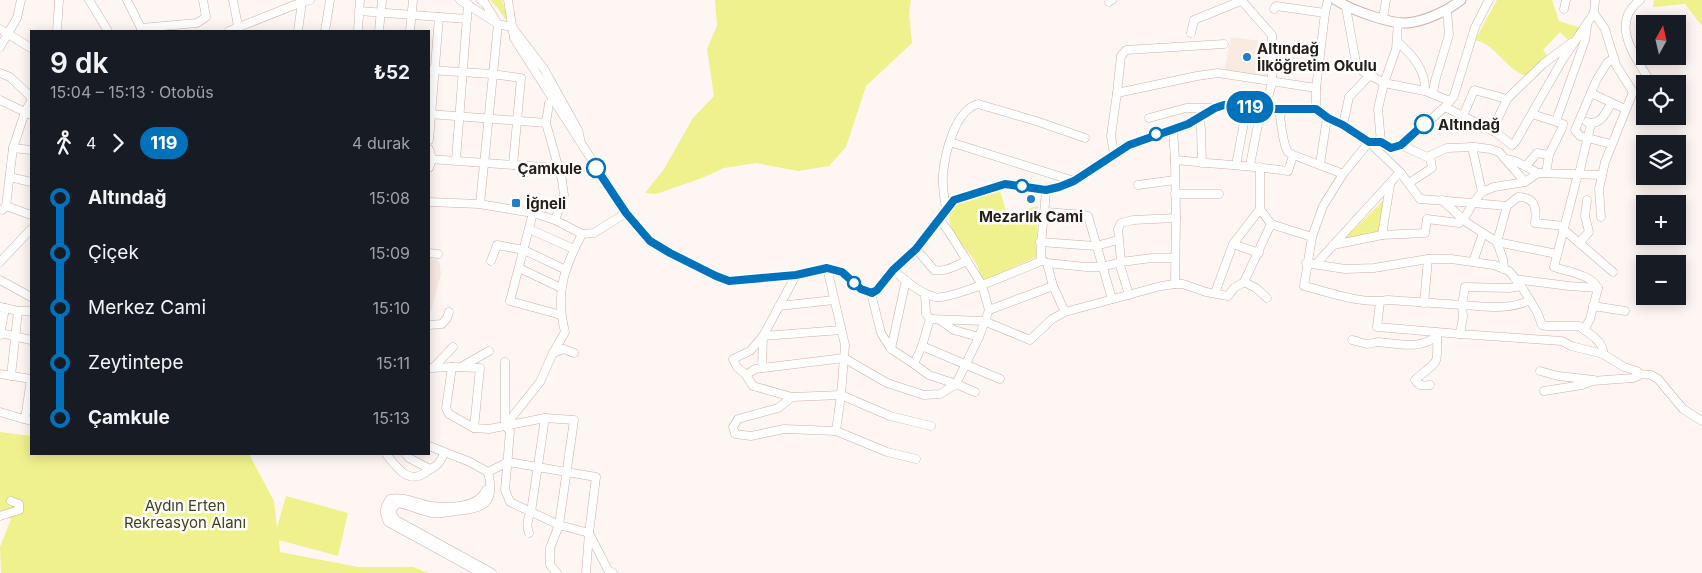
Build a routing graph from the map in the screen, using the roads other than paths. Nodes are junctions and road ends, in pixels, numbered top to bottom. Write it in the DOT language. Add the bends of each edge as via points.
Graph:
graph roads {
  1 [pos="21,0"];
  2 [pos="59,0"];
  3 [pos="89,0"];
  4 [pos="127,0"];
  5 [pos="204,0"];
  6 [pos="233,0"];
  7 [pos="330,0"];
  8 [pos="360,0"];
  9 [pos="382,0"];
  10 [pos="413,0"];
  11 [pos="460,0"];
  12 [pos="481,0"];
  13 [pos="508,0"];
  14 [pos="1328,0"];
  15 [pos="1336,0"];
  16 [pos="1386,0"];
  17 [pos="1461,0"];
  18 [pos="1489,0"];
  19 [pos="1566,0"];
  20 [pos="1595,0"];
  21 [pos="1640,0"];
  22 [pos="306,1"];
  23 [pos="1242,1"];
  24 [pos="468,4"];
  25 [pos="1346,7"];
  26 [pos="1274,9"];
  27 [pos="1447,10"];
  28 [pos="1564,10"];
  29 [pos="359,11"];
  30 [pos="1324,12"];
  31 [pos="381,13"];
  32 [pos="1594,13"];
  33 [pos="411,16"];
  34 [pos="440,17"];
  35 [pos="1383,18"];
  36 [pos="467,19"];
  37 [pos="1398,23"];
  38 [pos="498,24"];
  39 [pos="1587,24"];
  40 [pos="512,27"];
  41 [pos="0,29"];
  42 [pos="239,29"];
  43 [pos="57,30"];
  44 [pos="107,30"];
  45 [pos="143,30"];
  46 [pos="298,30"];
  47 [pos="325,30"];
  48 [pos="358,30"];
  49 [pos="379,30"];
  50 [pos="410,30"];
  51 [pos="1191,33"];
  52 [pos="8,35"];
  53 [pos="1397,41"];
  54 [pos="1575,41"];
  55 [pos="1224,44"];
  56 [pos="0,47"];
  57 [pos="30,47"];
  58 [pos="1614,58"];
  59 [pos="432,71"];
  60 [pos="0,73"];
  61 [pos="462,73"];
  62 [pos="492,74"];
  63 [pos="1647,75"];
  64 [pos="1369,76"];
  65 [pos="1272,81"];
  66 [pos="1384,83"];
  67 [pos="1316,88"];
  68 [pos="1425,90"];
  69 [pos="1117,93"];
  70 [pos="1433,93"];
  71 [pos="1591,93"];
  72 [pos="30,98"];
  73 [pos="1507,99"];
  74 [pos="0,100"];
  75 [pos="549,103"];
  76 [pos="1448,104"];
  77 [pos="1611,104"];
  78 [pos="1247,106"];
  79 [pos="1215,108"];
  80 [pos="1263,109"];
  81 [pos="1279,109"];
  82 [pos="1316,109"];
  83 [pos="1625,110"];
  84 [pos="28,114"];
  85 [pos="430,114"];
  86 [pos="1532,114"];
  87 [pos="459,116"];
  88 [pos="1462,116"];
  89 [pos="488,118"];
  90 [pos="1149,118"];
  91 [pos="1199,118"];
  92 [pos="1328,118"];
  93 [pos="518,120"];
  94 [pos="1580,120"];
  95 [pos="1556,121"];
  96 [pos="546,123"];
  97 [pos="1592,124"];
  98 [pos="1343,125"];
  99 [pos="1173,130"];
  100 [pos="1492,131"];
  101 [pos="1085,138"];
  102 [pos="1588,138"];
  103 [pos="950,142"];
  104 [pos="1369,142"];
  105 [pos="1381,142"];
  106 [pos="1507,142"];
  107 [pos="1611,144"];
  108 [pos="1401,145"];
  109 [pos="1472,147"];
  110 [pos="13,148"];
  111 [pos="30,150"];
  112 [pos="1499,152"];
  113 [pos="1114,154"];
  114 [pos="1549,155"];
  115 [pos="1293,156"];
  116 [pos="1430,156"];
  117 [pos="430,159"];
  118 [pos="1506,159"];
  119 [pos="456,160"];
  120 [pos="1175,160"];
  121 [pos="484,162"];
  122 [pos="1202,163"];
  123 [pos="1320,164"];
  124 [pos="513,165"];
  125 [pos="1236,165"];
  126 [pos="1250,165"];
  127 [pos="1526,166"];
  128 [pos="1260,167"];
  129 [pos="558,168"];
  130 [pos="1400,172"];
  131 [pos="1542,173"];
  132 [pos="1343,174"];
  133 [pos="1579,174"];
  134 [pos="1602,175"];
  135 [pos="10,177"];
  136 [pos="1175,180"];
  137 [pos="1074,181"];
  138 [pos="1526,181"];
  139 [pos="30,182"];
  140 [pos="1409,183"];
  141 [pos="1390,184"];
  142 [pos="1138,185"];
  143 [pos="1046,190"];
  144 [pos="1482,192"];
  145 [pos="1175,194"];
  146 [pos="1219,194"];
  147 [pos="1572,196"];
  148 [pos="1528,197"];
  149 [pos="1442,200"];
  150 [pos="1587,200"];
  151 [pos="430,202"];
  152 [pos="1473,202"];
  153 [pos="480,204"];
  154 [pos="1599,204"];
  155 [pos="1507,206"];
  156 [pos="946,208"];
  157 [pos="2,209"];
  158 [pos="1260,209"];
  159 [pos="1045,212"];
  160 [pos="532,213"];
  161 [pos="626,213"];
  162 [pos="30,215"];
  163 [pos="1601,217"];
  164 [pos="1176,218"];
  165 [pos="1463,218"];
  166 [pos="939,219"];
  167 [pos="555,220"];
  168 [pos="1271,224"];
  169 [pos="1564,227"];
  170 [pos="529,229"];
  171 [pos="30,230"];
  172 [pos="1483,233"];
  173 [pos="582,234"];
  174 [pos="1382,235"];
  175 [pos="1312,237"];
  176 [pos="1118,240"];
  177 [pos="1040,242"];
  178 [pos="1498,242"];
  179 [pos="1580,242"];
  180 [pos="1233,244"];
  181 [pos="1333,245"];
  182 [pos="1096,246"];
  183 [pos="574,249"];
  184 [pos="916,249"];
  185 [pos="524,250"];
  186 [pos="430,252"];
  187 [pos="670,253"];
  188 [pos="1259,253"];
  189 [pos="438,254"];
  190 [pos="1557,254"];
  191 [pos="1174,258"];
  192 [pos="1428,259"];
  193 [pos="491,261"];
  194 [pos="966,261"];
  195 [pos="0,262"];
  196 [pos="1044,262"];
  197 [pos="1120,262"];
  198 [pos="1473,262"];
  199 [pos="1306,263"];
  200 [pos="1316,264"];
  201 [pos="1102,267"];
  202 [pos="519,268"];
  203 [pos="827,268"];
  204 [pos="1504,269"];
  205 [pos="566,270"];
  206 [pos="893,270"];
  207 [pos="1613,272"];
  208 [pos="796,275"];
  209 [pos="716,276"];
  210 [pos="0,280"];
  211 [pos="906,280"];
  212 [pos="1244,282"];
  213 [pos="1518,283"];
  214 [pos="1175,284"];
  215 [pos="982,285"];
  216 [pos="1053,286"];
  217 [pos="560,288"];
  218 [pos="1598,288"];
  219 [pos="872,293"];
  220 [pos="1215,293"];
  221 [pos="925,294"];
  222 [pos="1129,295"];
  223 [pos="30,296"];
  224 [pos="1267,298"];
  225 [pos="834,300"];
  226 [pos="1112,300"];
  227 [pos="1530,300"];
  228 [pos="1380,302"];
  229 [pos="1424,303"];
  230 [pos="1462,305"];
  231 [pos="779,306"];
  232 [pos="1593,306"];
  233 [pos="2,307"];
  234 [pos="989,310"];
  235 [pos="18,311"];
  236 [pos="30,311"];
  237 [pos="1625,311"];
  238 [pos="449,312"];
  239 [pos="1065,312"];
  240 [pos="561,315"];
  241 [pos="930,319"];
  242 [pos="940,320"];
  243 [pos="984,321"];
  244 [pos="430,325"];
  245 [pos="1377,327"];
  246 [pos="841,330"];
  247 [pos="1584,330"];
  248 [pos="0,334"];
  249 [pos="1437,334"];
  250 [pos="1460,334"];
  251 [pos="16,336"];
  252 [pos="762,336"];
  253 [pos="979,337"];
  254 [pos="30,340"];
  255 [pos="1352,340"];
  256 [pos="1377,342"];
  257 [pos="922,346"];
  258 [pos="453,347"];
  259 [pos="891,349"];
  260 [pos="490,351"];
  261 [pos="553,353"];
  262 [pos="574,353"];
  263 [pos="1603,354"];
  264 [pos="844,358"];
  265 [pos="505,362"];
  266 [pos="914,364"];
  267 [pos="965,365"];
  268 [pos="456,367"];
  269 [pos="431,368"];
  270 [pos="762,368"];
  271 [pos="1540,371"];
  272 [pos="0,374"];
  273 [pos="1639,374"];
  274 [pos="746,375"];
  275 [pos="11,376"];
  276 [pos="30,379"];
  277 [pos="1000,379"];
  278 [pos="1606,379"];
  279 [pos="956,384"];
  280 [pos="1430,385"];
  281 [pos="1544,391"];
  282 [pos="975,392"];
  283 [pos="30,393"];
  284 [pos="841,395"];
  285 [pos="792,397"];
  286 [pos="0,412"];
  287 [pos="545,418"];
  288 [pos="28,420"];
  289 [pos="1702,421"];
  290 [pos="505,426"];
  291 [pos="931,426"];
  292 [pos="474,428"];
  293 [pos="836,431"];
  294 [pos="430,446"];
  295 [pos="444,453"];
  296 [pos="387,455"];
  297 [pos="407,455"];
  298 [pos="916,459"];
  299 [pos="508,462"];
  300 [pos="537,466"];
  301 [pos="430,469"];
  302 [pos="566,471"];
  303 [pos="488,472"];
  304 [pos="490,481"];
  305 [pos="11,501"];
  306 [pos="531,512"];
  307 [pos="0,516"];
  308 [pos="559,526"];
  309 [pos="529,533"];
  310 [pos="589,533"];
  311 [pos="481,573"];
  312 [pos="492,573"];
  313 [pos="557,573"];
  314 [pos="586,573"];
  315 [pos="613,573"];
  1 -- 52 [label="street" via="17,18"];
  2 -- 43 [label="street"];
  3 -- 44 [label="street"];
  4 -- 45 [label="street"];
  5 -- 45 [label="street" via="206,17 197,24"];
  6 -- 42 [label="street"];
  7 -- 47 [label="street"];
  8 -- 29 [label="street"];
  9 -- 31 [label="street"];
  10 -- 33 [label="street"];
  11 -- 24 [label="street"];
  12 -- 38 [label="street"];
  13 -- 40 [label="street"];
  14 -- 30 [label="street"];
  15 -- 25 [label="main road"];
  16 -- 35 [label="street"];
  17 -- 27 [label="main road"];
  18 -- 76 [label="street" via="1475,27 1454,96"];
  19 -- 28 [label="street"];
  20 -- 32 [label="street"];
  21 -- 63 [label="street" via="1627,13 1627,38"];
  22 -- 42 [label="street"];
  22 -- 46 [label="street"];
  23 -- 51 [label="street" via="1194,20"];
  23 -- 65 [label="street" via="1272,35"];
  24 -- 36 [label="street"];
  24 -- 38 [label="street"];
  25 -- 35 [label="main road"];
  25 -- 64 [label="street" via="1356,63"];
  26 -- 30 [label="street" via="1276,6"];
  27 -- 37 [label="main road" via="1409,23"];
  27 -- 70 [label="street" via="1450,35"];
  29 -- 31 [label="street"];
  29 -- 48 [label="street"];
  30 -- 67 [label="street"];
  31 -- 33 [label="street"];
  31 -- 49 [label="street"];
  32 -- 39 [label="street"];
  32 -- 58 [label="street" via="1605,29"];
  33 -- 34 [label="street"];
  33 -- 50 [label="street"];
  34 -- 36 [label="street"];
  34 -- 59 [label="street"];
  35 -- 37 [label="main road"];
  36 -- 61 [label="street"];
  37 -- 53 [label="street"];
  38 -- 40 [label="street"];
  38 -- 62 [label="street"];
  39 -- 54 [label="street"];
  39 -- 95 [label="street" via="1585,40"];
  40 -- 161 [label="street" via="514,38"];
  41 -- 52 [label="street"];
  52 -- 56 [label="street"];
  52 -- 57 [label="street"];
  53 -- 66 [label="street"];
  53 -- 68 [label="street" via="1421,69"];
  54 -- 73 [label="street" via="1543,64"];
  54 -- 86 [label="street"];
  55 -- 69 [label="street" via="1126,50 1122,56"];
  58 -- 71 [label="street" via="1607,63"];
  58 -- 83 [label="street" via="1632,89"];
  59 -- 61 [label="street"];
  59 -- 85 [label="street"];
  60 -- 72 [label="street" via="10,77"];
  61 -- 62 [label="street"];
  61 -- 87 [label="street"];
  62 -- 89 [label="street"];
  62 -- 93 [label="street" via="521,78"];
  64 -- 66 [label="street"];
  64 -- 98 [label="street" via="1349,97"];
  65 -- 67 [label="street"];
  65 -- 69 [label="street" via="1218,73"];
  65 -- 80 [label="street"];
  66 -- 68 [label="street"];
  66 -- 105 [label="street" via="1378,109"];
  67 -- 82 [label="street"];
  68 -- 70 [label="street"];
  69 -- 113 [label="street" via="1111,136"];
  70 -- 76 [label="street"];
  71 -- 77 [label="street"];
  71 -- 94 [label="street"];
  73 -- 88 [label="street" via="1474,90"];
  73 -- 100 [label="street"];
  74 -- 84 [label="street"];
  75 -- 96 [label="street"];
  76 -- 88 [label="street"];
  76 -- 108 [label="street"];
  77 -- 83 [label="street"];
  77 -- 97 [label="street" via="1598,123"];
  78 -- 79 [label="street"];
  78 -- 80 [label="street"];
  78 -- 125 [label="street"];
  79 -- 90 [label="street" via="1186,108"];
  79 -- 91 [label="street"];
  80 -- 81 [label="street"];
  80 -- 126 [label="street"];
  81 -- 82 [label="street"];
  81 -- 115 [label="street" via="1288,153"];
  82 -- 92 [label="street"];
  83 -- 107 [label="street"];
  84 -- 110 [label="street"];
  85 -- 87 [label="street"];
  86 -- 95 [label="street"];
  86 -- 106 [label="street" via="1516,141 1512,145"];
  87 -- 89 [label="street"];
  87 -- 119 [label="street"];
  88 -- 100 [label="street"];
  89 -- 93 [label="street"];
  89 -- 121 [label="street"];
  91 -- 99 [label="street"];
  91 -- 122 [label="street"];
  92 -- 98 [label="street"];
  92 -- 123 [label="street"];
  93 -- 96 [label="street"];
  93 -- 124 [label="street"];
  94 -- 97 [label="street"];
  94 -- 102 [label="street" via="1576,133"];
  95 -- 114 [label="street" via="1563,124"];
  96 -- 129 [label="street"];
  97 -- 102 [label="street"];
  98 -- 104 [label="street"];
  99 -- 113 [label="street" via="1141,139"];
  99 -- 120 [label="street"];
  100 -- 106 [label="street"];
  101 -- 103 [label="street" via="978,104 960,116"];
  102 -- 107 [label="street"];
  102 -- 133 [label="street"];
  103 -- 137 [label="street"];
  103 -- 156 [label="street" via="942,188"];
  104 -- 105 [label="street"];
  104 -- 130 [label="street"];
  104 -- 132 [label="street"];
  105 -- 108 [label="street" via="1391,148"];
  106 -- 112 [label="street"];
  107 -- 134 [label="street"];
  108 -- 116 [label="street"];
  109 -- 112 [label="street"];
  109 -- 116 [label="street" via="1448,148"];
  109 -- 144 [label="street"];
  110 -- 111 [label="street"];
  110 -- 135 [label="street"];
  112 -- 118 [label="street"];
  113 -- 137 [label="street"];
  114 -- 127 [label="street" via="1537,153"];
  114 -- 131 [label="street"];
  115 -- 123 [label="street"];
  115 -- 128 [label="street" via="1288,171"];
  116 -- 140 [label="street" via="1432,168"];
  117 -- 119 [label="street"];
  118 -- 127 [label="street"];
  118 -- 138 [label="street"];
  119 -- 121 [label="street"];
  120 -- 122 [label="street"];
  120 -- 136 [label="street"];
  121 -- 124 [label="street"];
  121 -- 153 [label="street"];
  122 -- 125 [label="street"];
  123 -- 132 [label="street"];
  124 -- 129 [label="street"];
  125 -- 126 [label="street"];
  126 -- 128 [label="street"];
  127 -- 131 [label="street"];
  128 -- 158 [label="street"];
  129 -- 167 [label="street" via="564,195"];
  130 -- 140 [label="street"];
  130 -- 141 [label="street"];
  131 -- 133 [label="street"];
  131 -- 138 [label="street"];
  132 -- 175 [label="street" via="1322,206"];
  133 -- 134 [label="street"];
  133 -- 147 [label="street"];
  134 -- 154 [label="street"];
  135 -- 139 [label="street"];
  135 -- 157 [label="street"];
  136 -- 142 [label="street"];
  136 -- 145 [label="street"];
  137 -- 143 [label="street"];
  138 -- 144 [label="street"];
  138 -- 148 [label="street"];
  140 -- 149 [label="street" via="1420,200"];
  141 -- 174 [label="street"];
  141 -- 181 [label="street"];
  143 -- 156 [label="street" via="1005,184 954,200"];
  143 -- 159 [label="street"];
  144 -- 152 [label="street"];
  145 -- 146 [label="street"];
  145 -- 164 [label="street"];
  147 -- 150 [label="street"];
  147 -- 169 [label="street"];
  148 -- 155 [label="street" via="1518,197"];
  148 -- 169 [label="street" via="1534,206 1535,223"];
  149 -- 152 [label="street"];
  149 -- 165 [label="street"];
  150 -- 154 [label="street"];
  150 -- 179 [label="street" via="1585,216 1590,232"];
  151 -- 153 [label="street"];
  152 -- 155 [label="street"];
  152 -- 165 [label="street"];
  153 -- 160 [label="street"];
  154 -- 163 [label="street"];
  155 -- 178 [label="street"];
  156 -- 166 [label="street"];
  157 -- 162 [label="street"];
  158 -- 168 [label="street"];
  158 -- 180 [label="street"];
  159 -- 177 [label="street"];
  159 -- 182 [label="street" via="1088,216"];
  160 -- 167 [label="street"];
  160 -- 170 [label="street"];
  161 -- 173 [label="street" via="594,233"];
  161 -- 187 [label="street" via="650,241"];
  164 -- 176 [label="street" via="1121,223"];
  164 -- 191 [label="street"];
  165 -- 172 [label="street"];
  165 -- 174 [label="street" via="1459,223 1427,219 1425,233"];
  166 -- 184 [label="street"];
  166 -- 194 [label="street"];
  167 -- 173 [label="street"];
  168 -- 175 [label="street"];
  168 -- 188 [label="street"];
  169 -- 179 [label="street"];
  169 -- 190 [label="street"];
  170 -- 183 [label="street"];
  170 -- 185 [label="street"];
  171 -- 195 [label="street"];
  172 -- 178 [label="street"];
  172 -- 198 [label="street"];
  173 -- 183 [label="street"];
  174 -- 181 [label="street"];
  175 -- 199 [label="street"];
  176 -- 182 [label="street"];
  176 -- 197 [label="street"];
  177 -- 182 [label="street"];
  177 -- 196 [label="street"];
  178 -- 190 [label="street"];
  178 -- 204 [label="street"];
  179 -- 207 [label="street"];
  180 -- 188 [label="street"];
  180 -- 220 [label="street"];
  181 -- 200 [label="street"];
  182 -- 201 [label="street"];
  183 -- 205 [label="street"];
  184 -- 194 [label="street" via="934,270 949,269"];
  184 -- 206 [label="street"];
  185 -- 193 [label="street" via="497,245"];
  185 -- 202 [label="street"];
  185 -- 205 [label="street"];
  186 -- 189 [label="street"];
  188 -- 212 [label="street"];
  190 -- 218 [label="street" via="1554,267 1587,278"];
  191 -- 197 [label="street"];
  191 -- 214 [label="street"];
  192 -- 198 [label="street"];
  192 -- 200 [label="street" via="1374,268 1345,269"];
  192 -- 229 [label="street"];
  194 -- 215 [label="street"];
  196 -- 201 [label="street"];
  196 -- 215 [label="street"];
  196 -- 216 [label="street"];
  197 -- 201 [label="street"];
  197 -- 222 [label="street"];
  198 -- 204 [label="street"];
  199 -- 200 [label="street"];
  199 -- 228 [label="street" via="1304,286"];
  201 -- 226 [label="street"];
  202 -- 217 [label="street"];
  202 -- 240 [label="street" via="510,301"];
  203 -- 208 [label="street"];
  203 -- 219 [label="street" via="842,272 861,289"];
  203 -- 225 [label="street"];
  204 -- 213 [label="street"];
  205 -- 217 [label="street"];
  206 -- 211 [label="street"];
  206 -- 219 [label="street"];
  208 -- 209 [label="street" via="729,281"];
  208 -- 231 [label="street"];
  210 -- 223 [label="street"];
  211 -- 221 [label="street"];
  211 -- 259 [label="street"];
  212 -- 220 [label="street" via="1228,296"];
  212 -- 224 [label="street"];
  213 -- 218 [label="street"];
  213 -- 227 [label="street"];
  213 -- 230 [label="street" via="1509,288 1465,287"];
  214 -- 220 [label="street"];
  214 -- 222 [label="street"];
  215 -- 221 [label="street" via="938,298"];
  215 -- 234 [label="street"];
  216 -- 234 [label="street"];
  216 -- 239 [label="street"];
  217 -- 240 [label="street"];
  218 -- 232 [label="street"];
  219 -- 259 [label="street" via="881,333"];
  221 -- 241 [label="street" via="926,314"];
  222 -- 226 [label="street"];
  225 -- 231 [label="street"];
  225 -- 246 [label="street"];
  226 -- 239 [label="street"];
  227 -- 230 [label="street" via="1510,307"];
  227 -- 247 [label="street" via="1542,324 1579,326"];
  228 -- 229 [label="street"];
  228 -- 245 [label="street"];
  229 -- 230 [label="street"];
  230 -- 250 [label="street"];
  231 -- 252 [label="street"];
  232 -- 237 [label="street"];
  232 -- 247 [label="street"];
  233 -- 235 [label="street"];
  233 -- 248 [label="street"];
  234 -- 243 [label="street"];
  235 -- 236 [label="street"];
  235 -- 251 [label="street"];
  238 -- 244 [label="street" via="442,324"];
  239 -- 243 [label="street" via="1052,319 1030,340"];
  240 -- 261 [label="street" via="565,332"];
  241 -- 242 [label="street"];
  241 -- 257 [label="street"];
  242 -- 243 [label="street"];
  242 -- 253 [label="street" via="954,330"];
  243 -- 253 [label="street"];
  245 -- 249 [label="street"];
  245 -- 256 [label="street"];
  246 -- 252 [label="street"];
  246 -- 264 [label="street"];
  247 -- 263 [label="street" via="1601,344"];
  248 -- 251 [label="street"];
  249 -- 250 [label="street"];
  249 -- 256 [label="street" via="1424,343"];
  249 -- 280 [label="street" via="1437,362 1415,380 1418,384"];
  250 -- 263 [label="street" via="1562,341"];
  251 -- 254 [label="street"];
  251 -- 275 [label="street"];
  252 -- 270 [label="street"];
  252 -- 274 [label="street" via="750,351 733,359"];
  253 -- 267 [label="street"];
  255 -- 256 [label="street" via="1368,344"];
  257 -- 266 [label="street"];
  257 -- 267 [label="street"];
  258 -- 269 [label="street"];
  259 -- 266 [label="street"];
  260 -- 268 [label="street"];
  261 -- 262 [label="street" via="564,349"];
  261 -- 290 [label="street" via="540,382"];
  263 -- 273 [label="street" via="1614,363"];
  264 -- 270 [label="street"];
  264 -- 279 [label="street" via="887,383 924,395 940,394"];
  264 -- 284 [label="street"];
  265 -- 290 [label="street"];
  266 -- 279 [label="street" via="929,376"];
  267 -- 277 [label="street"];
  267 -- 279 [label="street"];
  268 -- 269 [label="street"];
  268 -- 292 [label="street" via="446,408 449,414"];
  268 -- 292 [label="street" via="480,368"];
  270 -- 274 [label="street"];
  271 -- 278 [label="street" via="1575,378"];
  272 -- 275 [label="street"];
  273 -- 278 [label="street" via="1633,378"];
  273 -- 289 [label="street" via="1658,379 1683,409"];
  274 -- 285 [label="street" via="753,386"];
  275 -- 276 [label="street"];
  278 -- 281 [label="street"];
  279 -- 282 [label="street"];
  283 -- 288 [label="street"];
  284 -- 285 [label="street"];
  284 -- 291 [label="street" via="890,416"];
  284 -- 293 [label="street"];
  285 -- 293 [label="street" via="778,408 738,419 733,427 736,434 751,436 784,429"];
  286 -- 288 [label="street"];
  287 -- 290 [label="street"];
  287 -- 300 [label="street"];
  287 -- 302 [label="street" via="574,420"];
  290 -- 292 [label="street"];
  290 -- 299 [label="street" via="510,431"];
  293 -- 298 [label="street" via="887,452"];
  294 -- 295 [label="street"];
  295 -- 301 [label="street" via="441,462"];
  295 -- 303 [label="street"];
  296 -- 301 [label="street" via="401,472 412,477 422,476"];
  297 -- 301 [label="street"];
  299 -- 300 [label="street"];
  299 -- 303 [label="street"];
  299 -- 306 [label="street" via="505,490 510,502"];
  300 -- 302 [label="street"];
  300 -- 306 [label="street"];
  302 -- 308 [label="street"];
  302 -- 310 [label="street" via="596,477"];
  303 -- 304 [label="street"];
  304 -- 311 [label="street" via="484,495 471,504 432,506 399,497 390,499 384,508 388,522"];
  304 -- 312 [label="street" via="492,490 488,499 472,510 434,514 398,503 392,514 396,520"];
  305 -- 307 [label="street" via="19,504 19,510"];
  306 -- 308 [label="street"];
  306 -- 309 [label="street" via="527,527"];
  308 -- 310 [label="street"];
  308 -- 313 [label="street" via="549,560"];
  310 -- 314 [label="street"];
  310 -- 315 [label="street" via="608,570"];
}
